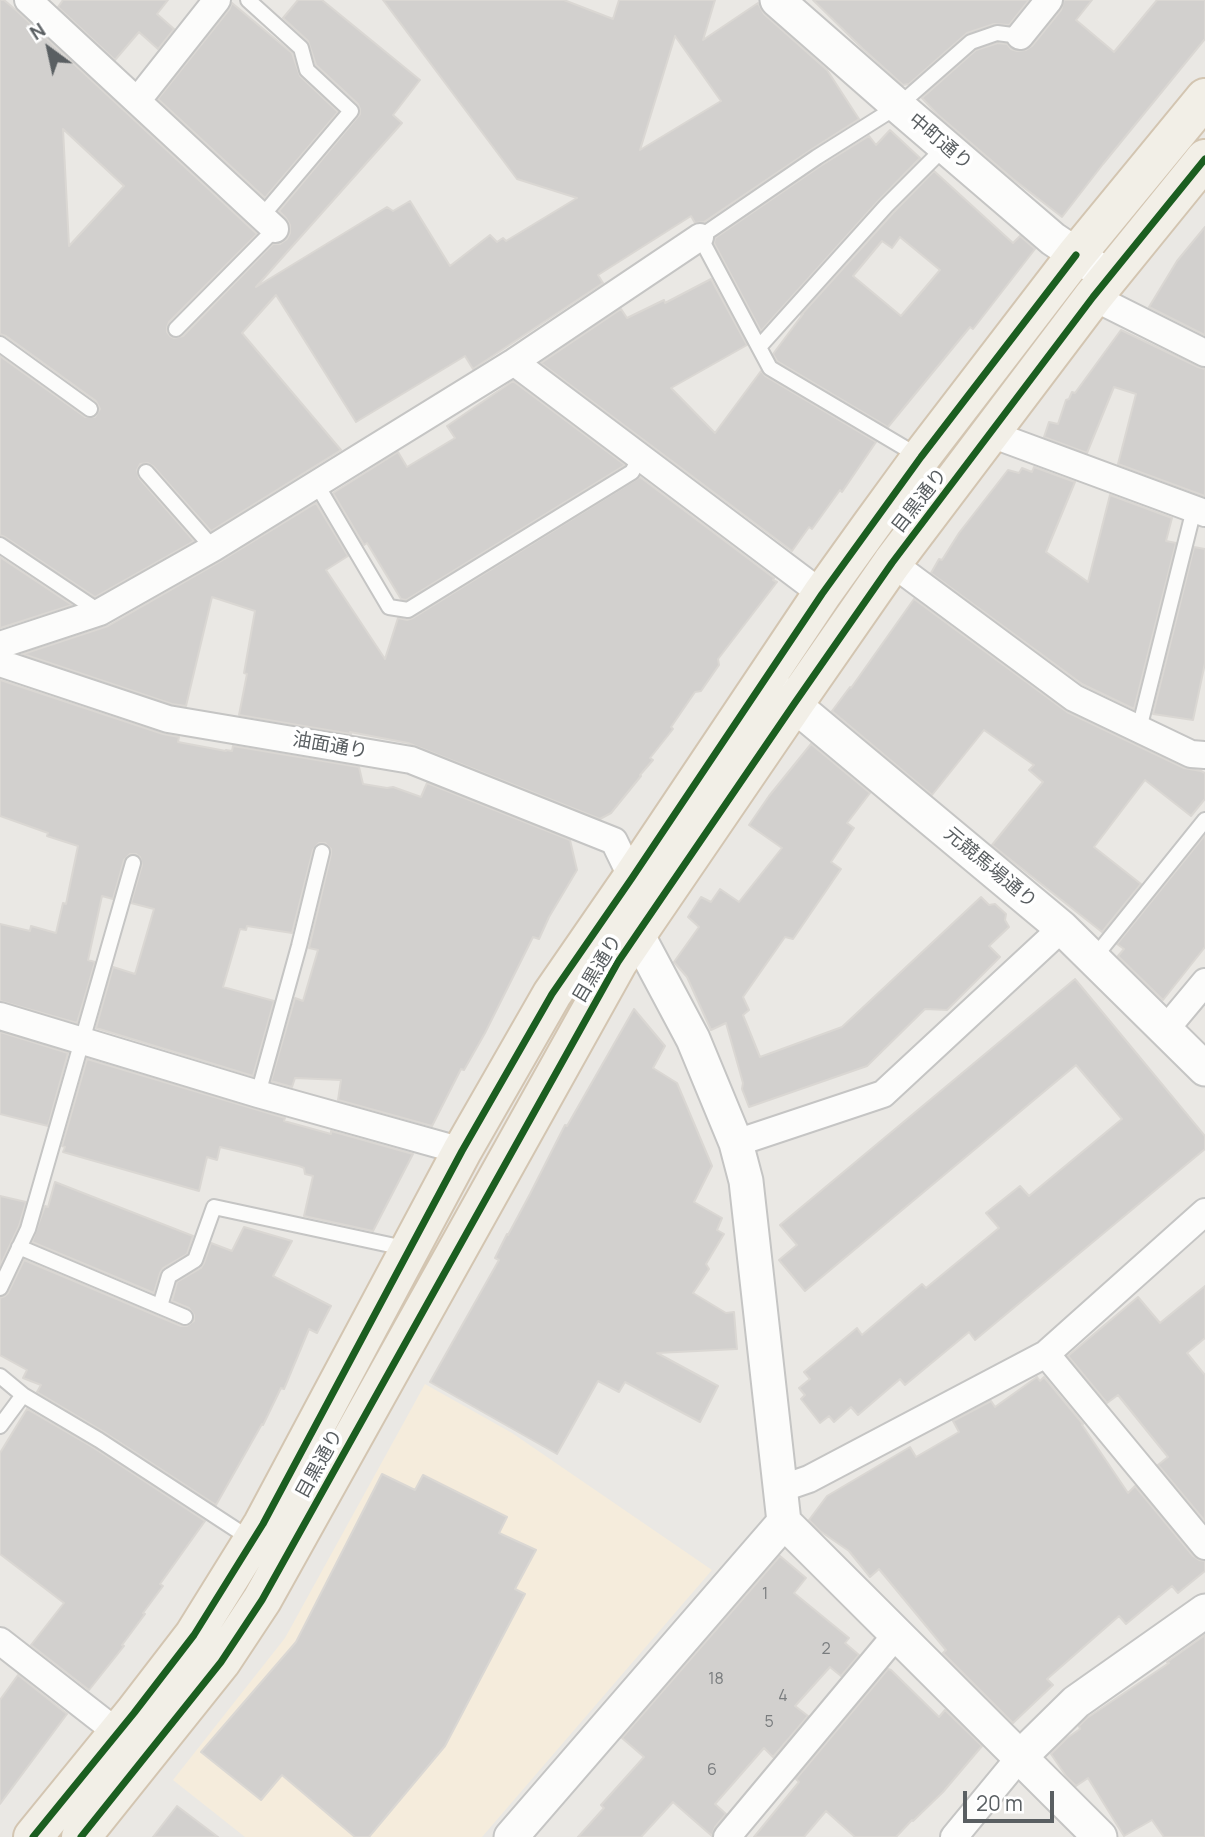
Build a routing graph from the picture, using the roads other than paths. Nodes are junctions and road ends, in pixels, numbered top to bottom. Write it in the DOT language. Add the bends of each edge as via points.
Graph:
graph roads {
  1 [pos="27,0"];
  2 [pos="217,0"];
  3 [pos="248,0"];
  4 [pos="778,0"];
  5 [pos="1049,0"];
  6 [pos="1020,36"];
  7 [pos="1205,98"];
  8 [pos="137,101"];
  9 [pos="898,106"];
  10 [pos="945,147"];
  11 [pos="1205,159"];
  12 [pos="269,223"];
  13 [pos="700,237"];
  14 [pos="1076,255"];
  15 [pos="1101,287"];
  16 [pos="176,329"];
  17 [pos="0,344"];
  18 [pos="759,347"];
  19 [pos="1205,353"];
  20 [pos="514,362"];
  21 [pos="90,409"];
  22 [pos="991,434"];
  23 [pos="640,457"];
  24 [pos="921,457"];
  25 [pos="146,472"];
  26 [pos="317,485"];
  27 [pos="1199,511"];
  28 [pos="0,545"];
  29 [pos="213,548"];
  30 [pos="892,563"];
  31 [pos="822,594"];
  32 [pos="100,612"];
  33 [pos="0,645"];
  34 [pos="0,663"];
  35 [pos="764,680"];
  36 [pos="794,704"];
  37 [pos="1139,729"];
  38 [pos="1204,752"];
  39 [pos="1205,820"];
  40 [pos="322,852"];
  41 [pos="133,863"];
  42 [pos="632,878"];
  43 [pos="1062,928"];
  44 [pos="637,934"];
  45 [pos="1093,959"];
  46 [pos="1205,982"];
  47 [pos="0,1016"];
  48 [pos="1165,1030"];
  49 [pos="83,1041"];
  50 [pos="1205,1069"];
  51 [pos="258,1094"];
  52 [pos="736,1143"];
  53 [pos="462,1152"];
  54 [pos="1205,1212"];
  55 [pos="19,1247"];
  56 [pos="410,1250"];
  57 [pos="0,1288"];
  58 [pos="160,1306"];
  59 [pos="185,1317"];
  60 [pos="1046,1354"];
  61 [pos="0,1376"];
  62 [pos="23,1395"];
  63 [pos="0,1426"];
  64 [pos="780,1489"];
  65 [pos="783,1522"];
  66 [pos="253,1540"];
  67 [pos="1205,1546"];
  68 [pos="1205,1611"];
  69 [pos="896,1636"];
  70 [pos="0,1641"];
  71 [pos="118,1733"];
  72 [pos="1020,1757"];
  73 [pos="33,1837"];
  74 [pos="81,1837"];
  75 [pos="511,1837"];
  76 [pos="727,1837"];
  77 [pos="954,1837"];
  78 [pos="1100,1837"];
  1 -- 8 [label="street"];
  2 -- 8 [label="street"];
  3 -- 12 [label="lane" via="301,48 307,70 351,111"];
  4 -- 9 [label="street, 中町通り"];
  5 -- 6 [label="street"];
  6 -- 9 [label="lane" via="998,33 971,42"];
  7 -- 14 [label="main road, 目黒通り"];
  8 -- 12 [label="street"];
  9 -- 10 [label="street, 中町通り"];
  9 -- 13 [label="lane"];
  10 -- 14 [label="street, 中町通り"];
  10 -- 18 [label="lane"];
  11 -- 15 [label="main road, 目黒通り"];
  12 -- 16 [label="lane"];
  13 -- 18 [label="lane"];
  13 -- 20 [label="street"];
  14 -- 15 [label="street, 中町通り"];
  14 -- 24 [label="main road, 目黒通り"];
  15 -- 19 [label="street"];
  15 -- 22 [label="main road, 目黒通り"];
  17 -- 21 [label="lane"];
  18 -- 24 [label="lane" via="770,368"];
  20 -- 23 [label="street"];
  20 -- 26 [label="street"];
  22 -- 27 [label="street"];
  22 -- 30 [label="main road, 目黒通り"];
  23 -- 26 [label="lane" via="632,472 408,610 388,607"];
  23 -- 31 [label="street"];
  24 -- 31 [label="main road, 目黒通り"];
  25 -- 29 [label="lane"];
  26 -- 29 [label="street"];
  27 -- 37 [label="lane"];
  28 -- 32 [label="lane"];
  29 -- 32 [label="street"];
  30 -- 36 [label="main road, 目黒通り"];
  30 -- 37 [label="street" via="1074,698"];
  31 -- 35 [label="main road, 目黒通り"];
  32 -- 33 [label="street"];
  34 -- 42 [label="street, 油面通り" via="168,719 411,760 614,841"];
  35 -- 36 [label="street, 元競馬場通り"];
  35 -- 42 [label="main road, 目黒通り"];
  36 -- 43 [label="street, 元競馬場通り"];
  36 -- 44 [label="main road, 目黒通り"];
  37 -- 38 [label="street" via="1191,754"];
  39 -- 45 [label="lane"];
  40 -- 51 [label="lane"];
  41 -- 49 [label="lane"];
  42 -- 44 [label="street"];
  42 -- 53 [label="main road, 目黒通り" via="552,994"];
  43 -- 45 [label="street, 元競馬場通り"];
  43 -- 52 [label="street" via="883,1094"];
  44 -- 52 [label="street" via="693,1040"];
  44 -- 74 [label="main road, 目黒通り" via="262,1600 221,1662"];
  45 -- 48 [label="street, 元競馬場通り"];
  46 -- 48 [label="street"];
  47 -- 49 [label="street"];
  48 -- 50 [label="street, 元競馬場通り"];
  49 -- 51 [label="street"];
  49 -- 55 [label="lane"];
  51 -- 53 [label="street"];
  52 -- 64 [label="street" via="746,1181"];
  53 -- 56 [label="main road, 目黒通り"];
  54 -- 60 [label="street"];
  55 -- 57 [label="lane"];
  55 -- 58 [label="lane"];
  56 -- 58 [label="lane" via="214,1207 195,1260 169,1276"];
  56 -- 66 [label="main road, 目黒通り"];
  58 -- 59 [label="lane"];
  60 -- 64 [label="street" via="809,1479"];
  60 -- 67 [label="street"];
  61 -- 62 [label="lane"];
  62 -- 63 [label="lane"];
  62 -- 66 [label="lane"];
  64 -- 65 [label="street"];
  65 -- 69 [label="street"];
  65 -- 75 [label="street"];
  66 -- 71 [label="main road, 目黒通り" via="194,1635"];
  68 -- 72 [label="street" via="1076,1702"];
  69 -- 72 [label="street"];
  69 -- 76 [label="street"];
  70 -- 71 [label="street"];
  71 -- 73 [label="main road, 目黒通り"];
  72 -- 77 [label="street"];
  72 -- 78 [label="street"];
}
